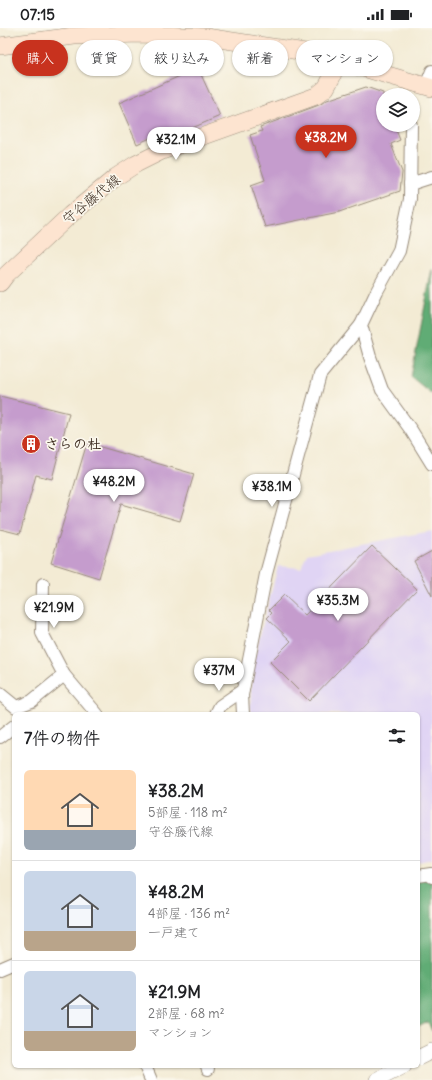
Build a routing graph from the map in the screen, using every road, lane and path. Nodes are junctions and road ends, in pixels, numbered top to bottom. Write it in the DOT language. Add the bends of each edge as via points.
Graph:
graph roads {
  1 [pos="207,32"];
  2 [pos="0,46"];
  3 [pos="296,50"];
  4 [pos="393,73"];
  5 [pos="332,76"];
  6 [pos="430,81"];
  7 [pos="411,132"];
  8 [pos="432,177"];
  9 [pos="410,184"];
  10 [pos="0,282"];
  11 [pos="362,325"];
  12 [pos="432,464"];
  13 [pos="43,584"];
  14 [pos="64,675"];
  15 [pos="243,690"];
  16 [pos="0,694"];
  17 [pos="17,711"];
  18 [pos="95,712"];
  19 [pos="217,712"];
  20 [pos="243,712"];
  21 [pos="12,728"];
  22 [pos="0,737"];
  23 [pos="420,876"];
  24 [pos="432,878"];
  25 [pos="12,964"];
  26 [pos="0,969"];
  27 [pos="432,1051"];
  28 [pos="420,1057"];
  29 [pos="146,1068"];
  30 [pos="400,1068"];
  31 [pos="151,1080"];
  32 [pos="377,1080"];
  1 -- 2 [label="main road" via="74,36"];
  1 -- 3 [label="main road"];
  4 -- 6 [label="main road"];
  5 -- 10 [label="main road, 守谷藤代線" via="326,88 316,96 162,151 136,164 70,215"];
  7 -- 9 [label="street"];
  8 -- 9 [label="street"];
  9 -- 11 [label="street" via="410,199 399,251 376,291"];
  11 -- 12 [label="street" via="382,390"];
  11 -- 15 [label="street" via="320,376 266,574"];
  13 -- 14 [label="street" via="42,633"];
  14 -- 17 [label="street"];
  14 -- 18 [label="street"];
  15 -- 19 [label="street" via="220,706"];
  15 -- 20 [label="street"];
  16 -- 17 [label="street"];
  21 -- 22 [label="street"];
  23 -- 24 [label="street" via="431,874"];
  25 -- 26 [label="street"];
  27 -- 28 [label="street"];
  29 -- 31 [label="street"];
  30 -- 32 [label="street"];
}
